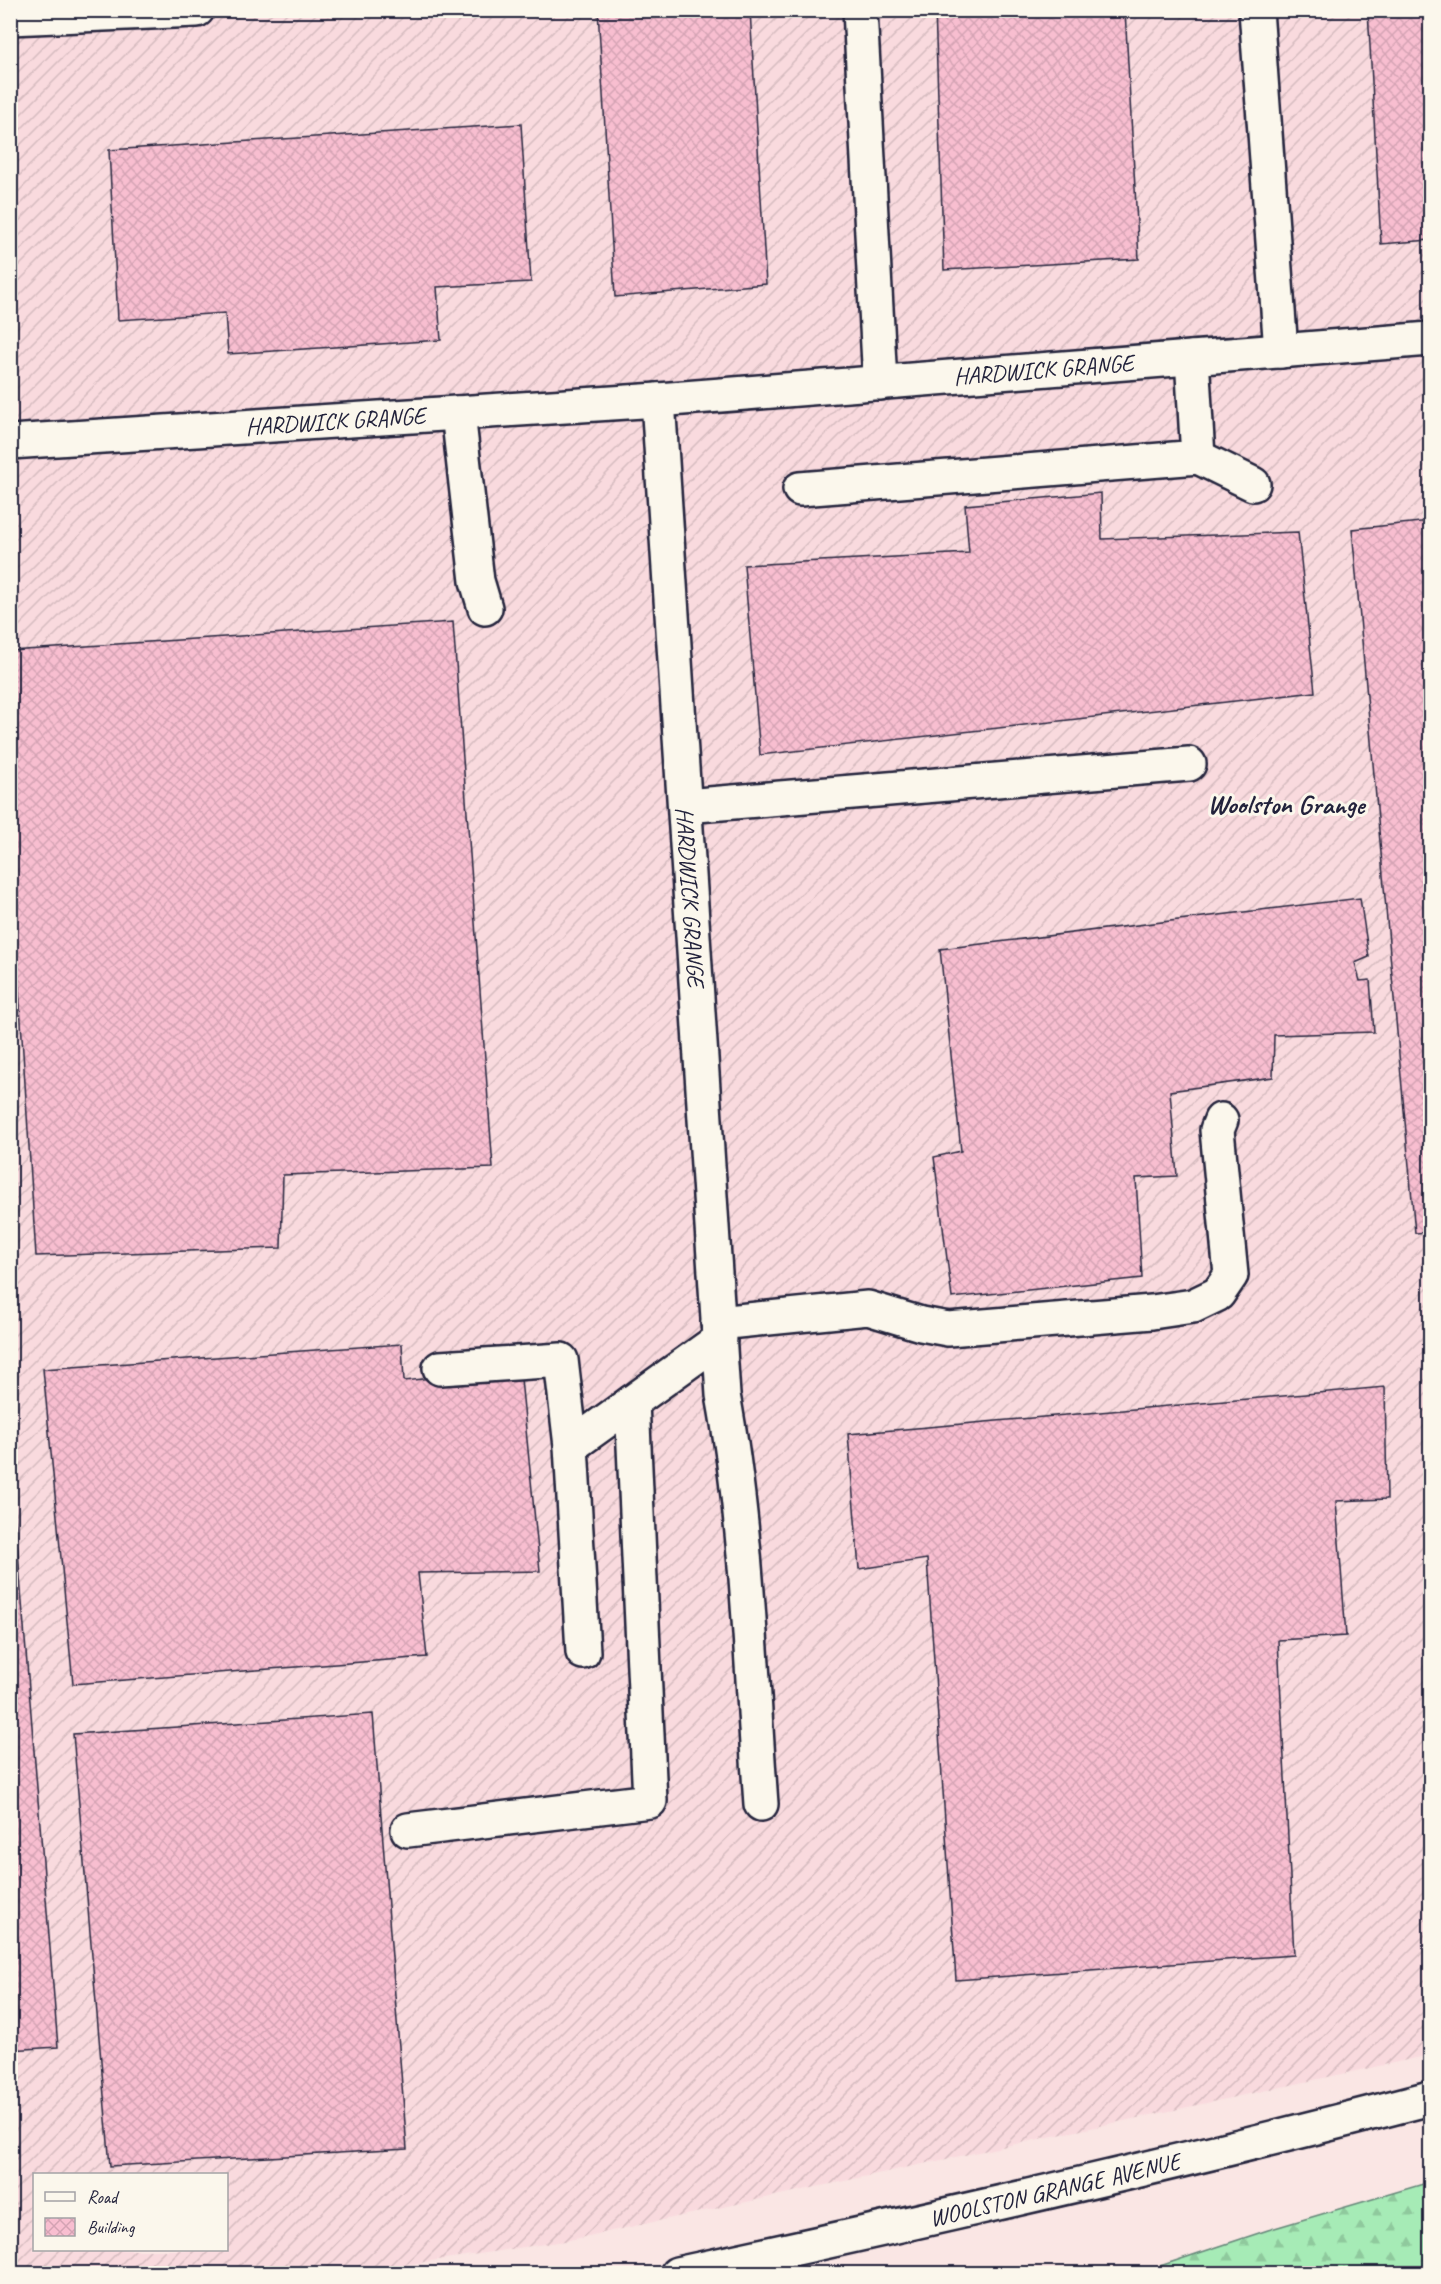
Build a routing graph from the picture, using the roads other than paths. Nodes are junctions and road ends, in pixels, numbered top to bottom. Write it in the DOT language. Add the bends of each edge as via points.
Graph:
graph roads {
  1 [pos="197,10"];
  2 [pos="860,10"];
  3 [pos="1256,10"];
  4 [pos="10,18"];
  5 [pos="1431,339"];
  6 [pos="1281,351"];
  7 [pos="1192,358"];
  8 [pos="880,383"];
  9 [pos="658,400"];
  10 [pos="458,413"];
  11 [pos="10,442"];
  12 [pos="1198,457"];
  13 [pos="1253,484"];
  14 [pos="800,489"];
  15 [pos="485,608"];
  16 [pos="1189,765"];
  17 [pos="685,806"];
  18 [pos="1221,1120"];
  19 [pos="719,1331"];
  20 [pos="440,1368"];
  21 [pos="632,1402"];
  22 [pos="571,1446"];
  23 [pos="583,1652"];
  24 [pos="761,1804"];
  25 [pos="408,1830"];
  26 [pos="1431,2098"];
  27 [pos="676,2274"];
  1 -- 4 [label="street"];
  2 -- 8 [label="street"];
  3 -- 6 [label="street"];
  5 -- 6 [label="street, HARDWICK GRANGE"];
  6 -- 7 [label="street, HARDWICK GRANGE"];
  7 -- 8 [label="street, HARDWICK GRANGE"];
  7 -- 12 [label="street"];
  8 -- 9 [label="street, HARDWICK GRANGE"];
  9 -- 10 [label="street, HARDWICK GRANGE"];
  9 -- 17 [label="street, HARDWICK GRANGE"];
  10 -- 11 [label="street, HARDWICK GRANGE"];
  10 -- 15 [label="street" via="477,581"];
  12 -- 13 [label="street"];
  12 -- 14 [label="street"];
  16 -- 17 [label="street"];
  17 -- 19 [label="street, HARDWICK GRANGE"];
  18 -- 19 [label="street" via="1217,1130 1231,1275 1218,1294 1193,1306 948,1329 868,1308"];
  19 -- 21 [label="street"];
  19 -- 24 [label="street, HARDWICK GRANGE" via="742,1549"];
  20 -- 22 [label="street" via="561,1360"];
  21 -- 22 [label="street"];
  21 -- 25 [label="street" via="650,1801"];
  22 -- 23 [label="street"];
  26 -- 27 [label="street, WOOLSTON GRANGE AVENUE" via="949,2215"];
}
